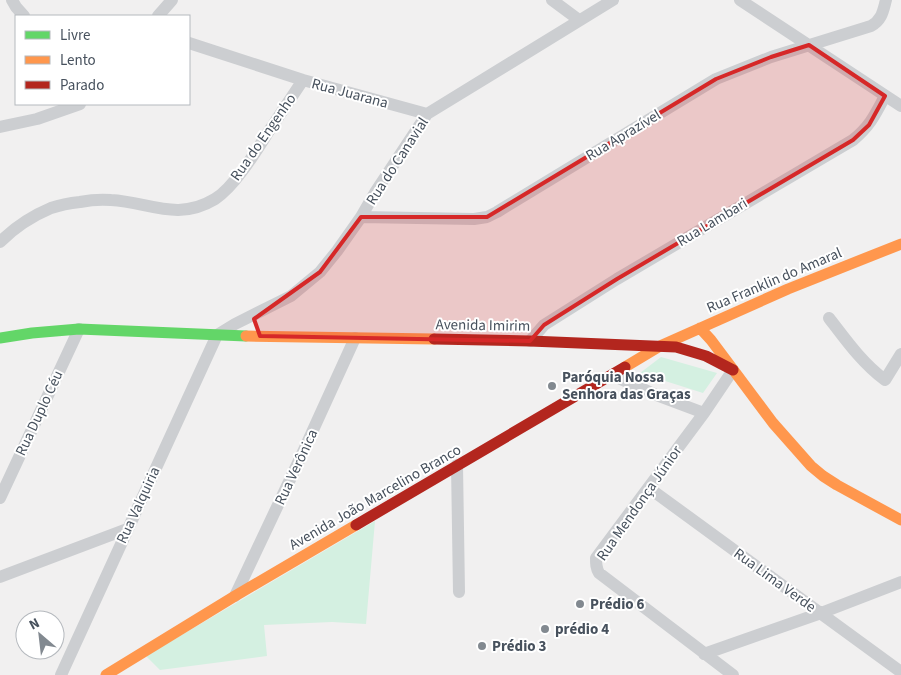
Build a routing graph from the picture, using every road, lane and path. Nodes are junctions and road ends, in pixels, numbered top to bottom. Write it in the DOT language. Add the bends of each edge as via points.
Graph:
graph roads {
  1 [pos="12,0"];
  2 [pos="172,0"];
  3 [pos="552,0"];
  4 [pos="613,0"];
  5 [pos="740,0"];
  6 [pos="886,0"];
  7 [pos="23,15"];
  8 [pos="159,15"];
  9 [pos="579,20"];
  10 [pos="190,43"];
  11 [pos="809,45"];
  12 [pos="303,80"];
  13 [pos="884,96"];
  14 [pos="77,105"];
  15 [pos="901,106"];
  16 [pos="427,114"];
  17 [pos="0,127"];
  18 [pos="361,216"];
  19 [pos="0,242"];
  20 [pos="901,244"];
  21 [pos="255,315"];
  22 [pos="829,318"];
  23 [pos="700,328"];
  24 [pos="79,329"];
  25 [pos="217,335"];
  26 [pos="260,336"];
  27 [pos="0,338"];
  28 [pos="355,338"];
  29 [pos="530,341"];
  30 [pos="660,346"];
  31 [pos="901,354"];
  32 [pos="733,370"];
  33 [pos="612,375"];
  34 [pos="704,413"];
  35 [pos="457,466"];
  36 [pos="649,488"];
  37 [pos="0,498"];
  38 [pos="901,520"];
  39 [pos="127,529"];
  40 [pos="0,577"];
  41 [pos="901,582"];
  42 [pos="459,592"];
  43 [pos="235,596"];
  44 [pos="821,613"];
  45 [pos="704,654"];
  46 [pos="901,672"];
  47 [pos="61,675"];
  48 [pos="106,675"];
  49 [pos="733,675"];
  1 -- 7 [label="street"];
  2 -- 8 [label="street"];
  3 -- 9 [label="street"];
  4 -- 9 [label="street, Rua do Canavial"];
  5 -- 11 [label="street"];
  6 -- 11 [label="street, Rua Aprazível" via="877,23"];
  9 -- 16 [label="street, Rua do Canavial"];
  10 -- 12 [label="street, Rua Juarana"];
  11 -- 13 [label="street"];
  11 -- 18 [label="street, Rua Aprazível" via="716,79 487,217"];
  12 -- 16 [label="street, Rua Juarana"];
  12 -- 19 [label="street, Rua do Engenho" via="235,180 215,199 183,210 111,200 75,203 52,208 28,220"];
  13 -- 15 [label="street"];
  13 -- 29 [label="street, Rua Lambari" via="869,125 853,140 617,279 544,326"];
  14 -- 17 [label="street"];
  16 -- 18 [label="street, Rua do Canavial"];
  18 -- 21 [label="street, Rua do Canavial" via="320,272 291,296"];
  20 -- 23 [label="main road, Rua Franklin do Amaral"];
  21 -- 25 [label="street, Rua do Canavial"];
  21 -- 26 [label="street" via="254,323"];
  22 -- 31 [label="street" via="857,354 885,380"];
  23 -- 30 [label="main road, Rua Franklin do Amaral"];
  23 -- 32 [label="main road"];
  24 -- 25 [label="main road, Avenida Imirim"];
  24 -- 27 [label="main road, Avenida Imirim"];
  24 -- 37 [label="street, Rua Duplo Céu"];
  25 -- 26 [label="main road, Avenida Imirim"];
  25 -- 39 [label="street, Rua Valquiria"];
  26 -- 28 [label="main road, Avenida Imirim"];
  28 -- 29 [label="main road, Avenida Imirim"];
  28 -- 43 [label="street, Rua Verônica"];
  29 -- 30 [label="main road, Avenida Imirim"];
  30 -- 32 [label="main road, Avenida Imirim" via="706,356"];
  30 -- 33 [label="main road, Avenida João Marcelino Branco"];
  32 -- 34 [label="street, Rua Mendonça Júnior"];
  32 -- 38 [label="main road, Avenida Imirim" via="811,466 837,485"];
  33 -- 34 [label="street"];
  33 -- 35 [label="main road, Avenida João Marcelino Branco"];
  34 -- 36 [label="street, Rua Mendonça Júnior"];
  35 -- 42 [label="street"];
  35 -- 43 [label="main road, Avenida João Marcelino Branco"];
  36 -- 44 [label="street, Rua Lima Verde"];
  36 -- 45 [label="street, Rua Mendonça Júnior" via="596,558 596,568"];
  39 -- 40 [label="street"];
  39 -- 47 [label="street, Rua Valquiria"];
  41 -- 44 [label="street"];
  43 -- 48 [label="main road, Avenida João Marcelino Branco"];
  44 -- 45 [label="street"];
  44 -- 46 [label="street, Rua Lima Verde"];
  45 -- 49 [label="street, Rua Mendonça Júnior"];
}
